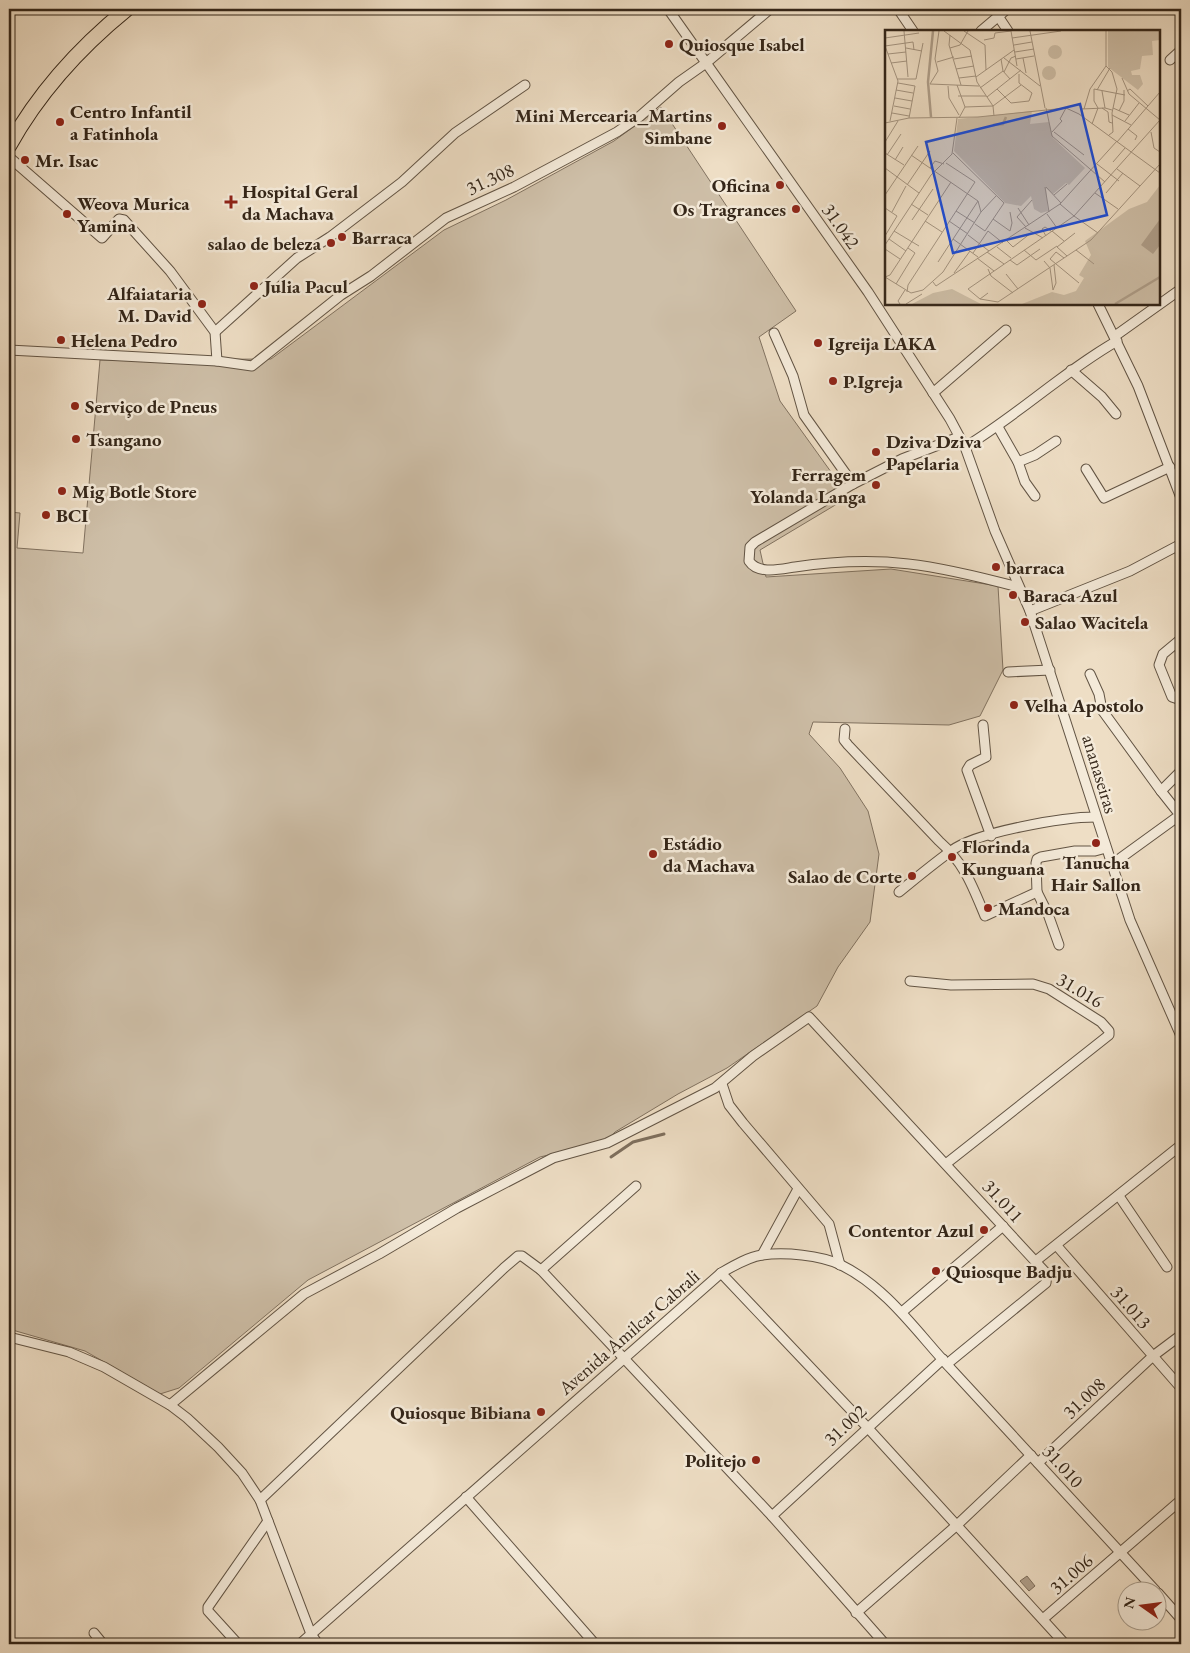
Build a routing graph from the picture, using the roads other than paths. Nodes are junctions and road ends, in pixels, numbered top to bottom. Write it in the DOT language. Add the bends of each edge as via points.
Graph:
graph roads {
  1 [pos="127,9"];
  2 [pos="668,9"];
  3 [pos="770,9"];
  4 [pos="898,9"];
  5 [pos="1007,9"];
  6 [pos="998,16"];
  7 [pos="912,30"];
  8 [pos="982,30"];
  9 [pos="1007,30"];
  10 [pos="1181,50"];
  11 [pos="1170,60"];
  12 [pos="706,63"];
  13 [pos="525,85"];
  14 [pos="9,146"];
  15 [pos="9,157"];
  16 [pos="1181,289"];
  17 [pos="1099,305"];
  18 [pos="1160,305"];
  19 [pos="1160,305"];
  20 [pos="1006,330"];
  21 [pos="215,332"];
  22 [pos="774,334"];
  23 [pos="1116,338"];
  24 [pos="9,350"];
  25 [pos="217,360"];
  26 [pos="1071,370"];
  27 [pos="933,393"];
  28 [pos="1116,414"];
  29 [pos="998,428"];
  30 [pos="959,437"];
  31 [pos="1056,441"];
  32 [pos="965,447"];
  33 [pos="1018,462"];
  34 [pos="1170,467"];
  35 [pos="1086,469"];
  36 [pos="853,484"];
  37 [pos="1035,496"];
  38 [pos="1181,498"];
  39 [pos="1181,544"];
  40 [pos="1018,587"];
  41 [pos="1030,611"];
  42 [pos="1181,639"];
  43 [pos="1050,670"];
  44 [pos="1008,672"];
  45 [pos="1090,674"];
  46 [pos="1181,700"];
  47 [pos="983,725"];
  48 [pos="845,729"];
  49 [pos="1181,771"];
  50 [pos="1161,791"];
  51 [pos="1181,816"];
  52 [pos="1096,817"];
  53 [pos="991,836"];
  54 [pos="1106,848"];
  55 [pos="951,851"];
  56 [pos="1111,865"];
  57 [pos="899,892"];
  58 [pos="1037,892"];
  59 [pos="1059,944"];
  60 [pos="910,981"];
  61 [pos="1181,1036"];
  62 [pos="722,1084"];
  63 [pos="1181,1146"];
  64 [pos="947,1163"];
  65 [pos="636,1186"];
  66 [pos="798,1189"];
  67 [pos="1119,1196"];
  68 [pos="1003,1226"];
  69 [pos="1057,1246"];
  70 [pos="762,1255"];
  71 [pos="1037,1260"];
  72 [pos="840,1265"];
  73 [pos="1167,1267"];
  74 [pos="541,1270"];
  75 [pos="721,1273"];
  76 [pos="902,1312"];
  77 [pos="1181,1335"];
  78 [pos="9,1337"];
  79 [pos="1152,1356"];
  80 [pos="622,1358"];
  81 [pos="945,1362"];
  82 [pos="1181,1388"];
  83 [pos="170,1405"];
  84 [pos="867,1427"];
  85 [pos="1031,1455"];
  86 [pos="1038,1463"];
  87 [pos="466,1497"];
  88 [pos="260,1500"];
  89 [pos="1181,1500"];
  90 [pos="772,1516"];
  91 [pos="268,1521"];
  92 [pos="957,1525"];
  93 [pos="1120,1553"];
  94 [pos="1145,1580"];
  95 [pos="1168,1605"];
  96 [pos="856,1613"];
  97 [pos="1043,1619"];
  98 [pos="1181,1619"];
  99 [pos="94,1633"];
  100 [pos="311,1634"];
  101 [pos="103,1644"];
  102 [pos="238,1644"];
  103 [pos="300,1644"];
  104 [pos="318,1644"];
  105 [pos="595,1644"];
  106 [pos="885,1644"];
  107 [pos="1065,1644"];
  1 -- 14 [label="main road" via="64,66"];
  2 -- 12 [label="street, 31.042"];
  3 -- 12 [label="street, 31.308"];
  4 -- 7 [label="street"];
  5 -- 6 [label="street"];
  6 -- 8 [label="street"];
  6 -- 9 [label="street"];
  10 -- 11 [label="street"];
  12 -- 25 [label="street, 31.308" via="617,132 514,187 446,218 252,366"];
  12 -- 27 [label="street, 31.042" via="862,284"];
  13 -- 21 [label="street" via="455,133 402,182 297,258"];
  15 -- 21 [label="street" via="102,238 119,220 124,220 170,270"];
  16 -- 19 [label="street"];
  17 -- 23 [label="street"];
  18 -- 23 [label="street"];
  20 -- 27 [label="street"];
  21 -- 25 [label="street"];
  22 -- 36 [label="street" via="793,376 804,415"];
  23 -- 26 [label="street"];
  23 -- 34 [label="street"];
  24 -- 25 [label="street, 31.308"];
  26 -- 28 [label="street"];
  26 -- 29 [label="street"];
  27 -- 30 [label="street, 31.042"];
  29 -- 32 [label="street"];
  29 -- 33 [label="street"];
  30 -- 32 [label="street, ananaseiras"];
  30 -- 36 [label="street" via="902,459"];
  31 -- 33 [label="street"];
  32 -- 40 [label="street, ananaseiras"];
  33 -- 37 [label="street" via="1025,482"];
  34 -- 35 [label="street" via="1104,498"];
  34 -- 38 [label="street"];
  36 -- 40 [label="street" via="755,542 750,547 749,562 758,569 775,570 863,560 892,561 940,567"];
  39 -- 41 [label="street" via="1130,571"];
  40 -- 41 [label="street, ananaseiras"];
  41 -- 43 [label="street, ananaseiras"];
  42 -- 46 [label="street" via="1163,654 1158,665 1172,696"];
  43 -- 44 [label="street"];
  43 -- 52 [label="street, ananaseiras"];
  45 -- 50 [label="street" via="1100,694 1102,710"];
  47 -- 53 [label="street" via="986,757 970,765 968,770"];
  48 -- 55 [label="street" via="844,740 848,745"];
  49 -- 50 [label="street"];
  50 -- 51 [label="street"];
  51 -- 56 [label="street"];
  52 -- 53 [label="street" via="1075,817"];
  52 -- 54 [label="street, ananaseiras"];
  53 -- 55 [label="street"];
  54 -- 56 [label="street, ananaseiras"];
  54 -- 58 [label="street" via="1037,859"];
  55 -- 57 [label="street"];
  55 -- 58 [label="street" via="974,887 985,916"];
  56 -- 61 [label="street, ananaseiras" via="1130,920"];
  58 -- 59 [label="street"];
  60 -- 64 [label="street, 31.016" via="958,985 1033,984 1049,989 1109,1030 1109,1035"];
  62 -- 64 [label="street, 31.011" via="753,1056 809,1017"];
  62 -- 66 [label="street" via="729,1105"];
  62 -- 83 [label="street" via="613,1140 553,1158 304,1294"];
  63 -- 67 [label="street"];
  64 -- 68 [label="street, 31.011"];
  65 -- 74 [label="street"];
  66 -- 70 [label="street"];
  66 -- 72 [label="street" via="829,1224"];
  67 -- 69 [label="street"];
  67 -- 73 [label="street"];
  68 -- 71 [label="street, 31.011"];
  68 -- 76 [label="street"];
  69 -- 71 [label="street"];
  69 -- 79 [label="street, 31.013"];
  70 -- 72 [label="street, Avenida Amilcar Cabrali" via="794,1255"];
  70 -- 75 [label="street, Avenida Amilcar Cabrali"];
  71 -- 81 [label="street, 31.002" via="1047,1274 1046,1283"];
  72 -- 76 [label="street, Avenida Amilcar Cabrali" via="862,1278"];
  74 -- 80 [label="street"];
  74 -- 88 [label="street" via="526,1257 518,1256 513,1260"];
  75 -- 80 [label="street, Avenida Amilcar Cabrali"];
  75 -- 84 [label="street"];
  76 -- 81 [label="street, 31.010"];
  77 -- 79 [label="street, 31.008"];
  78 -- 83 [label="street" via="87,1358"];
  79 -- 82 [label="street, 31.013"];
  79 -- 86 [label="street, 31.008"];
  80 -- 87 [label="street, Avenida Amilcar Cabrali"];
  80 -- 90 [label="street"];
  81 -- 84 [label="street, 31.002"];
  81 -- 85 [label="street, 31.010"];
  83 -- 88 [label="street" via="218,1447 242,1473"];
  84 -- 90 [label="street, 31.002"];
  84 -- 92 [label="street"];
  85 -- 86 [label="street, 31.010"];
  85 -- 92 [label="street"];
  86 -- 93 [label="street, 31.010"];
  87 -- 100 [label="street, Avenida Amilcar Cabrali"];
  87 -- 105 [label="street"];
  88 -- 91 [label="street"];
  89 -- 93 [label="street, 31.006"];
  90 -- 96 [label="street"];
  91 -- 100 [label="street"];
  91 -- 102 [label="street" via="208,1607 208,1611"];
  92 -- 96 [label="street"];
  92 -- 97 [label="street"];
  93 -- 94 [label="street, 31.010"];
  93 -- 97 [label="street, 31.006"];
  95 -- 98 [label="street, 31.010"];
  96 -- 106 [label="street"];
  97 -- 107 [label="street"];
  99 -- 101 [label="street"];
  100 -- 103 [label="street, Avenida Amilcar Cabrali"];
  100 -- 104 [label="street"];
}
